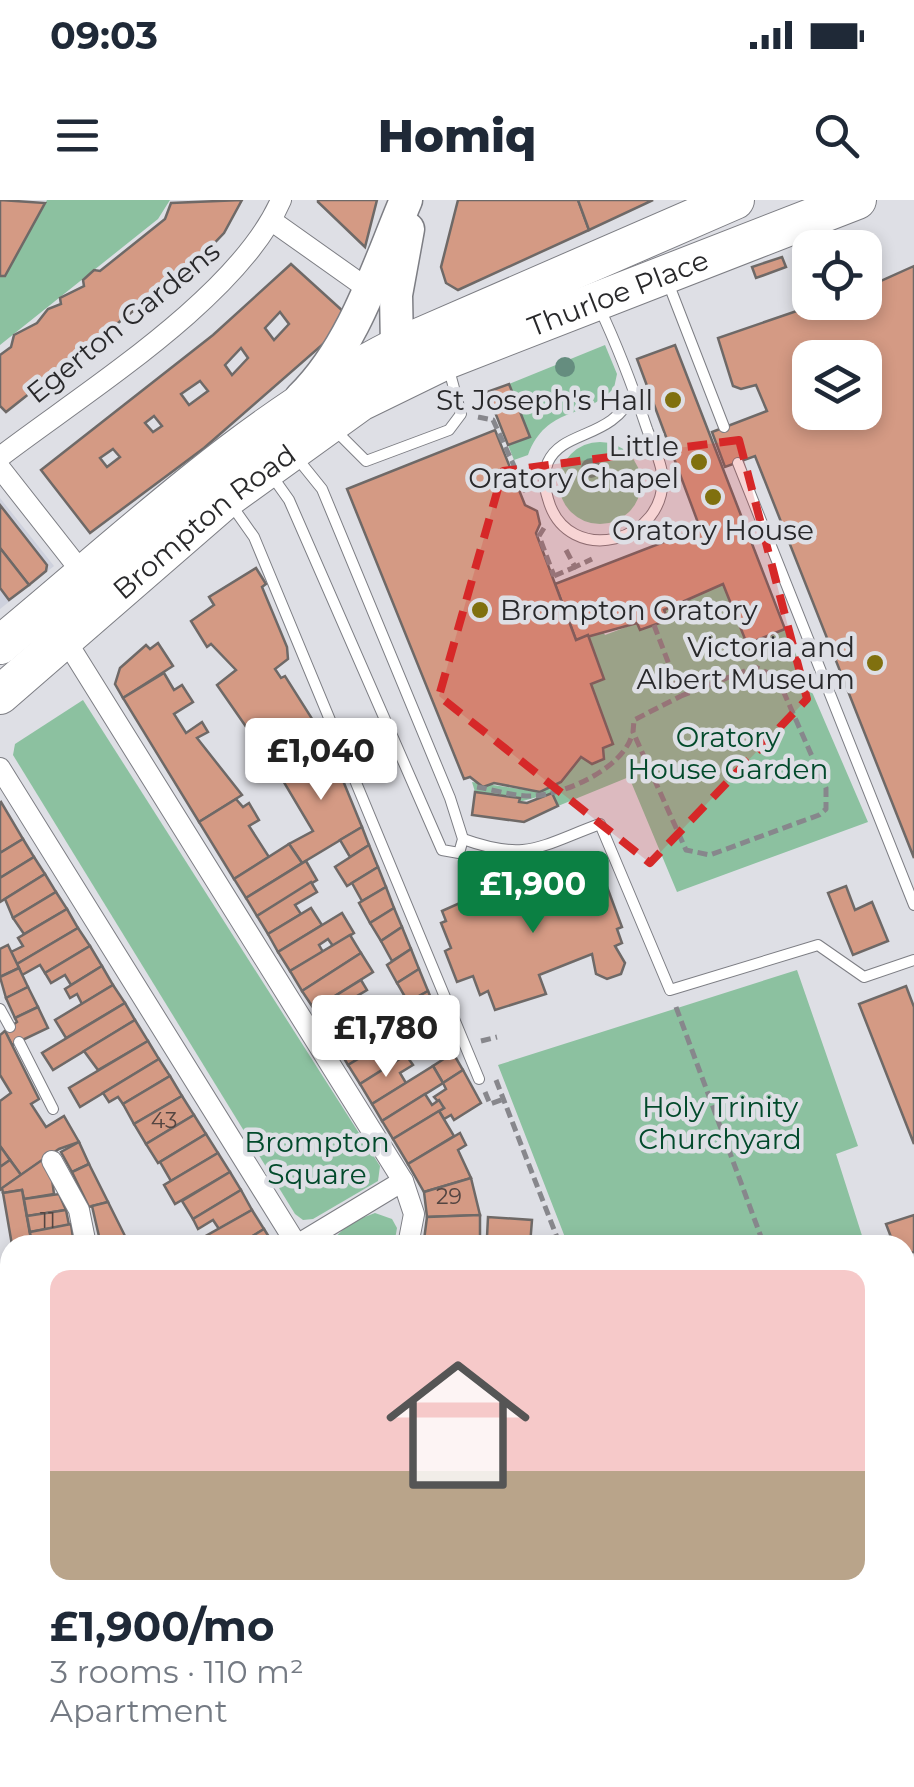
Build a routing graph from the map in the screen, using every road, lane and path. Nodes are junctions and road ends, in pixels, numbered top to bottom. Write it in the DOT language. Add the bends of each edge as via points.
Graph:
graph roads {
  1 [pos="281,200"];
  2 [pos="410,200"];
  3 [pos="735,200"];
  4 [pos="856,200"];
  5 [pos="272,220"];
  6 [pos="665,274"];
  7 [pos="590,284"];
  8 [pos="368,290"];
  9 [pos="397,347"];
  10 [pos="446,360"];
  11 [pos="381,390"];
  12 [pos="634,392"];
  13 [pos="460,414"];
  14 [pos="329,424"];
  15 [pos="724,427"];
  16 [pos="280,444"];
  17 [pos="0,457"];
  18 [pos="738,463"];
  19 [pos="0,468"];
  20 [pos="227,498"];
  21 [pos="529,498"];
  22 [pos="550,529"];
  23 [pos="560,541"];
  24 [pos="600,555"];
  25 [pos="574,567"];
  26 [pos="95,590"];
  27 [pos="654,625"];
  28 [pos="66,639"];
  29 [pos="0,645"];
  30 [pos="0,695"];
  31 [pos="681,696"];
  32 [pos="633,732"];
  33 [pos="0,768"];
  34 [pos="477,787"];
  35 [pos="464,839"];
  36 [pos="914,905"];
  37 [pos="913,963"];
  38 [pos="670,990"];
  39 [pos="0,1008"];
  40 [pos="10,1027"];
  41 [pos="496,1036"];
  42 [pos="19,1042"];
  43 [pos="478,1042"];
  44 [pos="479,1079"];
  45 [pos="53,1109"];
  46 [pos="52,1160"];
  47 [pos="403,1181"];
  48 [pos="84,1235"];
  49 [pos="291,1235"];
  50 [pos="314,1235"];
  51 [pos="410,1235"];
  52 [pos="760,1235"];
  1 -- 5 [label="street, Egerton Gardens"];
  2 -- 8 [label="main road, Brompton Road"];
  2 -- 9 [label="main road, Brompton Road" via="396,295"];
  3 -- 7 [label="highway, Thurloe Place"];
  4 -- 6 [label="highway, Thurloe Place"];
  5 -- 8 [label="street"];
  5 -- 17 [label="street, Egerton Gardens" via="202,299"];
  6 -- 7 [label="highway, Thurloe Place"];
  6 -- 15 [label="lane"];
  7 -- 9 [label="highway, Thurloe Place"];
  7 -- 10 [label="highway, Thurloe Place"];
  7 -- 12 [label="lane"];
  8 -- 16 [label="main road, Brompton Road"];
  9 -- 11 [label="main road, Brompton Road"];
  9 -- 16 [label="highway, Brompton Road"];
  10 -- 11 [label="highway, Thurloe Place"];
  10 -- 13 [label="lane"];
  11 -- 14 [label="highway, Brompton Road"];
  12 -- 12 [label="lane" via="662,473 656,504 649,520 628,536 582,538 551,510 544,488 548,460 615,421"];
  13 -- 14 [label="lane" via="450,430 372,461"];
  13 -- 21 [label="path" via="492,420"];
  14 -- 16 [label="highway, Brompton Road"];
  16 -- 20 [label="highway, Brompton Road"];
  16 -- 26 [label="highway, Brompton Road"];
  16 -- 35 [label="lane" via="322,489"];
  16 -- 35 [label="lane" via="289,500 442,850 459,853"];
  18 -- 36 [label="lane"];
  19 -- 26 [label="street"];
  20 -- 26 [label="highway, Brompton Road"];
  20 -- 44 [label="lane" via="254,537"];
  22 -- 25 [label="path" via="544,520 539,536 553,576"];
  23 -- 25 [label="path"];
  24 -- 25 [label="path"];
  26 -- 28 [label="highway, Brompton Road"];
  26 -- 29 [label="highway, Brompton Road"];
  27 -- 31 [label="path"];
  28 -- 30 [label="highway, Brompton Road"];
  28 -- 47 [label="street"];
  31 -- 32 [label="path" via="641,714"];
  31 -- 32 [label="path" via="755,667 777,677 826,788 826,809 697,855 679,842"];
  32 -- 34 [label="path" via="616,764 575,782 530,796"];
  33 -- 49 [label="street"];
  35 -- 38 [label="lane" via="501,852 526,852 600,824"];
  37 -- 38 [label="lane" via="864,977 818,945"];
  38 -- 52 [label="path"];
  39 -- 40 [label="lane"];
  41 -- 43 [label="path"];
  42 -- 45 [label="lane"];
  46 -- 48 [label="street" via="80,1210"];
  47 -- 50 [label="street"];
  47 -- 51 [label="street" via="414,1214"];
}
